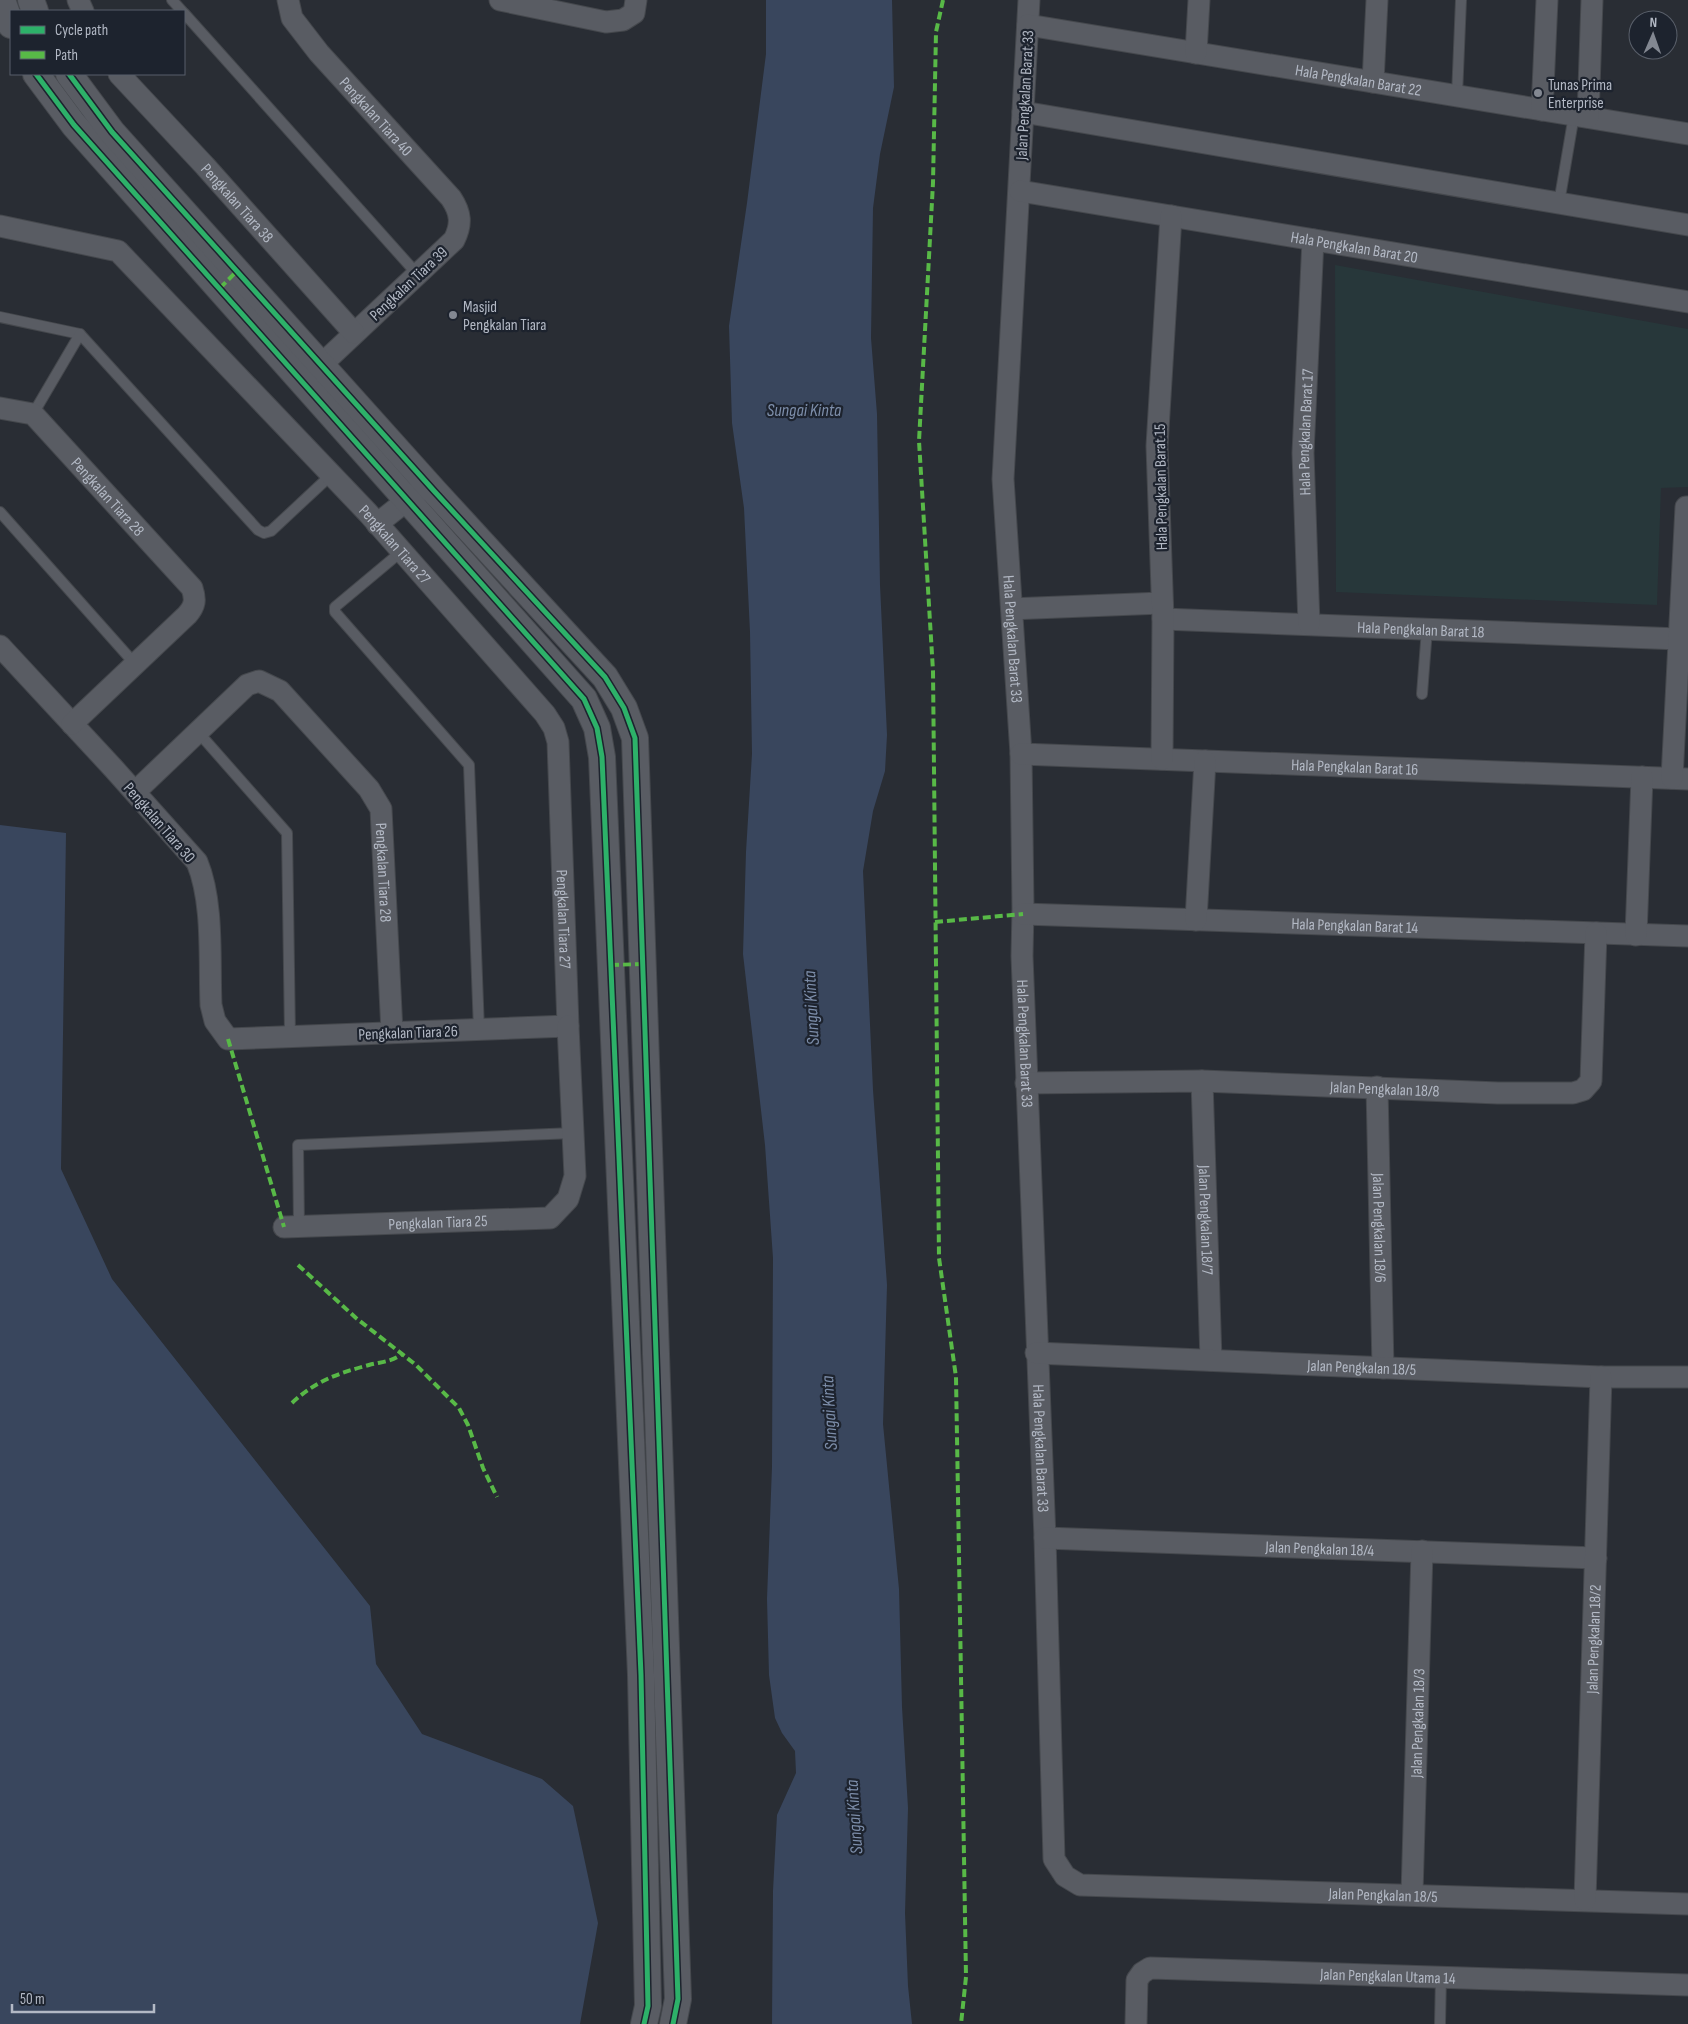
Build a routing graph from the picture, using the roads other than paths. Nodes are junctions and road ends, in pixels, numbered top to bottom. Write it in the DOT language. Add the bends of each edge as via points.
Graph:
graph roads {
  1 [pos="2,0"];
  2 [pos="172,0"];
  3 [pos="288,0"];
  4 [pos="500,0"];
  5 [pos="636,0"];
  6 [pos="1029,0"];
  7 [pos="1199,0"];
  8 [pos="1377,0"];
  9 [pos="1461,0"];
  10 [pos="1547,0"];
  11 [pos="1592,0"];
  12 [pos="181,10"];
  13 [pos="185,14"];
  14 [pos="10,22"];
  15 [pos="1028,25"];
  16 [pos="1196,53"];
  17 [pos="37,75"];
  18 [pos="70,75"];
  19 [pos="120,75"];
  20 [pos="1373,82"];
  21 [pos="1457,96"];
  22 [pos="1542,110"];
  23 [pos="1023,112"];
  24 [pos="1581,116"];
  25 [pos="1688,134"];
  26 [pos="1020,191"];
  27 [pos="1559,203"];
  28 [pos="1171,216"];
  29 [pos="1688,225"];
  30 [pos="0,226"];
  31 [pos="458,232"];
  32 [pos="1313,240"];
  33 [pos="418,276"];
  34 [pos="1687,298"];
  35 [pos="0,316"];
  36 [pos="354,333"];
  37 [pos="80,334"];
  38 [pos="321,365"];
  39 [pos="0,408"];
  40 [pos="33,414"];
  41 [pos="331,475"];
  42 [pos="423,478"];
  43 [pos="403,495"];
  44 [pos="1688,507"];
  45 [pos="0,512"];
  46 [pos="372,518"];
  47 [pos="402,551"];
  48 [pos="1012,609"];
  49 [pos="1163,611"];
  50 [pos="1309,624"];
  51 [pos="1427,629"];
  52 [pos="1679,639"];
  53 [pos="0,646"];
  54 [pos="135,664"];
  55 [pos="1422,694"];
  56 [pos="72,724"];
  57 [pos="198,732"];
  58 [pos="1021,754"];
  59 [pos="1162,759"];
  60 [pos="1205,761"];
  61 [pos="1642,777"];
  62 [pos="1680,779"];
  63 [pos="135,792"];
  64 [pos="1023,914"];
  65 [pos="1196,920"];
  66 [pos="1596,933"];
  67 [pos="1636,935"];
  68 [pos="1688,936"];
  69 [pos="568,1016"];
  70 [pos="478,1030"];
  71 [pos="392,1032"];
  72 [pos="290,1036"];
  73 [pos="228,1039"];
  74 [pos="1202,1081"];
  75 [pos="1026,1083"];
  76 [pos="1376,1087"];
  77 [pos="573,1133"];
  78 [pos="573,1185"];
  79 [pos="291,1227"];
  80 [pos="1036,1353"];
  81 [pos="1211,1360"];
  82 [pos="1384,1368"];
  83 [pos="1601,1377"];
  84 [pos="1688,1377"];
  85 [pos="1045,1538"];
  86 [pos="1422,1551"];
  87 [pos="1596,1558"];
  88 [pos="1080,1885"];
  89 [pos="1412,1894"];
  90 [pos="1585,1900"];
  91 [pos="1688,1904"];
  92 [pos="1441,1976"];
  93 [pos="1688,1985"];
  94 [pos="644,2024"];
  95 [pos="673,2024"];
  96 [pos="1136,2024"];
  97 [pos="1440,2024"];
  1 -- 14 [label="street"];
  2 -- 12 [label="lane"];
  3 -- 31 [label="street, Pengkalan Tiara 40" via="292,18 319,53 451,198 459,210"];
  4 -- 5 [label="street" via="606,22 623,20 634,13"];
  6 -- 15 [label="street, Jalan Pengkalan Barat 33"];
  7 -- 16 [label="street"];
  8 -- 20 [label="street"];
  9 -- 21 [label="lane"];
  10 -- 22 [label="street"];
  11 -- 24 [label="street"];
  13 -- 33 [label="lane"];
  15 -- 16 [label="street, Hala Pengkalan Barat 22"];
  15 -- 23 [label="street, Jalan Pengkalan Barat 33"];
  16 -- 20 [label="street, Hala Pengkalan Barat 22"];
  17 -- 43 [label="street" via="81,132"];
  18 -- 38 [label="street" via="112,132"];
  19 -- 36 [label="street, Pengkalan Tiara 38"];
  20 -- 21 [label="street, Hala Pengkalan Barat 22"];
  21 -- 22 [label="street, Hala Pengkalan Barat 22"];
  22 -- 24 [label="street, Hala Pengkalan Barat 22"];
  23 -- 26 [label="street, Jalan Pengkalan Barat 33"];
  23 -- 27 [label="street"];
  24 -- 25 [label="street, Hala Pengkalan Barat 22"];
  24 -- 27 [label="lane"];
  26 -- 28 [label="street, Hala Pengkalan Barat 20"];
  26 -- 48 [label="street, Hala Pengkalan Barat 33" via="1003,479"];
  27 -- 29 [label="street"];
  28 -- 32 [label="street, Hala Pengkalan Barat 20"];
  28 -- 49 [label="street, Hala Pengkalan Barat 15" via="1157,446"];
  30 -- 41 [label="street, Pengkalan Tiara 27" via="118,252"];
  31 -- 33 [label="street, Pengkalan Tiara 39"];
  32 -- 34 [label="street, Hala Pengkalan Barat 20"];
  32 -- 50 [label="street, Hala Pengkalan Barat 17" via="1303,452"];
  33 -- 36 [label="street, Pengkalan Tiara 39"];
  35 -- 37 [label="lane"];
  36 -- 38 [label="street, Pengkalan Tiara 39"];
  37 -- 40 [label="lane"];
  37 -- 41 [label="lane" via="258,530 264,533 271,531"];
  38 -- 42 [label="street"];
  39 -- 40 [label="street"];
  40 -- 54 [label="street, Pengkalan Tiara 28" via="192,588 194,608"];
  41 -- 46 [label="street, Pengkalan Tiara 27"];
  42 -- 43 [label="street"];
  42 -- 95 [label="street" via="605,677 624,708 635,738 676,1930 678,2000"];
  43 -- 46 [label="street"];
  43 -- 94 [label="street" via="584,699 597,728 602,757 641,1675 648,2006"];
  44 -- 52 [label="street"];
  45 -- 54 [label="lane"];
  46 -- 47 [label="street, Pengkalan Tiara 27"];
  47 -- 69 [label="street, Pengkalan Tiara 27" via="554,728 558,742"];
  47 -- 70 [label="lane" via="335,607 335,612 469,765"];
  48 -- 49 [label="street, Hala Pengkalan Barat 18"];
  48 -- 58 [label="street, Hala Pengkalan Barat 33"];
  49 -- 50 [label="street, Hala Pengkalan Barat 18"];
  49 -- 59 [label="street, Hala Pengkalan Barat 15"];
  50 -- 51 [label="street, Hala Pengkalan Barat 18"];
  51 -- 52 [label="street, Hala Pengkalan Barat 18"];
  51 -- 55 [label="lane"];
  52 -- 62 [label="street"];
  53 -- 56 [label="street, Pengkalan Tiara 30"];
  54 -- 56 [label="street"];
  56 -- 63 [label="street, Pengkalan Tiara 30"];
  57 -- 63 [label="street"];
  57 -- 71 [label="street, Pengkalan Tiara 28" via="247,685 259,681 280,691 369,789 381,809"];
  57 -- 72 [label="lane" via="286,834"];
  58 -- 59 [label="street, Hala Pengkalan Barat 16"];
  58 -- 64 [label="street, Hala Pengkalan Barat 33"];
  59 -- 60 [label="street, Hala Pengkalan Barat 16"];
  60 -- 61 [label="street, Hala Pengkalan Barat 16"];
  60 -- 65 [label="street"];
  61 -- 62 [label="street, Hala Pengkalan Barat 16"];
  61 -- 67 [label="street"];
  63 -- 73 [label="street, Pengkalan Tiara 30" via="197,862 208,899 211,1005 215,1021"];
  64 -- 65 [label="street, Hala Pengkalan Barat 14"];
  64 -- 75 [label="street, Hala Pengkalan Barat 33"];
  65 -- 66 [label="street, Hala Pengkalan Barat 14"];
  66 -- 67 [label="street, Hala Pengkalan Barat 14"];
  66 -- 76 [label="street, Jalan Pengkalan 18/8" via="1591,1081 1582,1090 1573,1093 1498,1093"];
  67 -- 68 [label="street, Hala Pengkalan Barat 14"];
  69 -- 70 [label="street, Pengkalan Tiara 26"];
  69 -- 77 [label="street, Pengkalan Tiara 27"];
  70 -- 71 [label="street, Pengkalan Tiara 26"];
  71 -- 72 [label="street, Pengkalan Tiara 26"];
  72 -- 73 [label="street, Pengkalan Tiara 26"];
  74 -- 75 [label="street, Jalan Pengkalan 18/8"];
  74 -- 76 [label="street, Jalan Pengkalan 18/8"];
  74 -- 81 [label="street, Jalan Pengkalan 18/7"];
  75 -- 80 [label="street, Hala Pengkalan Barat 33"];
  76 -- 82 [label="street, Jalan Pengkalan 18/6"];
  77 -- 78 [label="street, Pengkalan Tiara 27"];
  77 -- 79 [label="lane" via="298,1145"];
  78 -- 79 [label="street, Pengkalan Tiara 25" via="568,1199 550,1218"];
  80 -- 81 [label="street, Jalan Pengkalan 18/5"];
  80 -- 85 [label="street, Hala Pengkalan Barat 33"];
  81 -- 82 [label="street, Jalan Pengkalan 18/5"];
  82 -- 83 [label="street, Jalan Pengkalan 18/5"];
  83 -- 84 [label="street, Jalan Pengkalan 18/5"];
  83 -- 87 [label="street, Jalan Pengkalan 18/2"];
  85 -- 86 [label="street, Jalan Pengkalan 18/4"];
  85 -- 88 [label="street, Hala Pengkalan Barat 33" via="1054,1858 1065,1876"];
  86 -- 87 [label="street, Jalan Pengkalan 18/4"];
  86 -- 89 [label="street, Jalan Pengkalan 18/3"];
  87 -- 90 [label="street, Jalan Pengkalan 18/2"];
  88 -- 89 [label="street, Jalan Pengkalan 18/5"];
  89 -- 90 [label="street, Jalan Pengkalan 18/5"];
  90 -- 91 [label="street, Jalan Pengkalan 18/5"];
  92 -- 93 [label="street, Jalan Pengkalan Utama 14"];
  92 -- 96 [label="street, Jalan Pengkalan Utama 14" via="1150,1968 1137,1980"];
  92 -- 97 [label="lane"];
}
